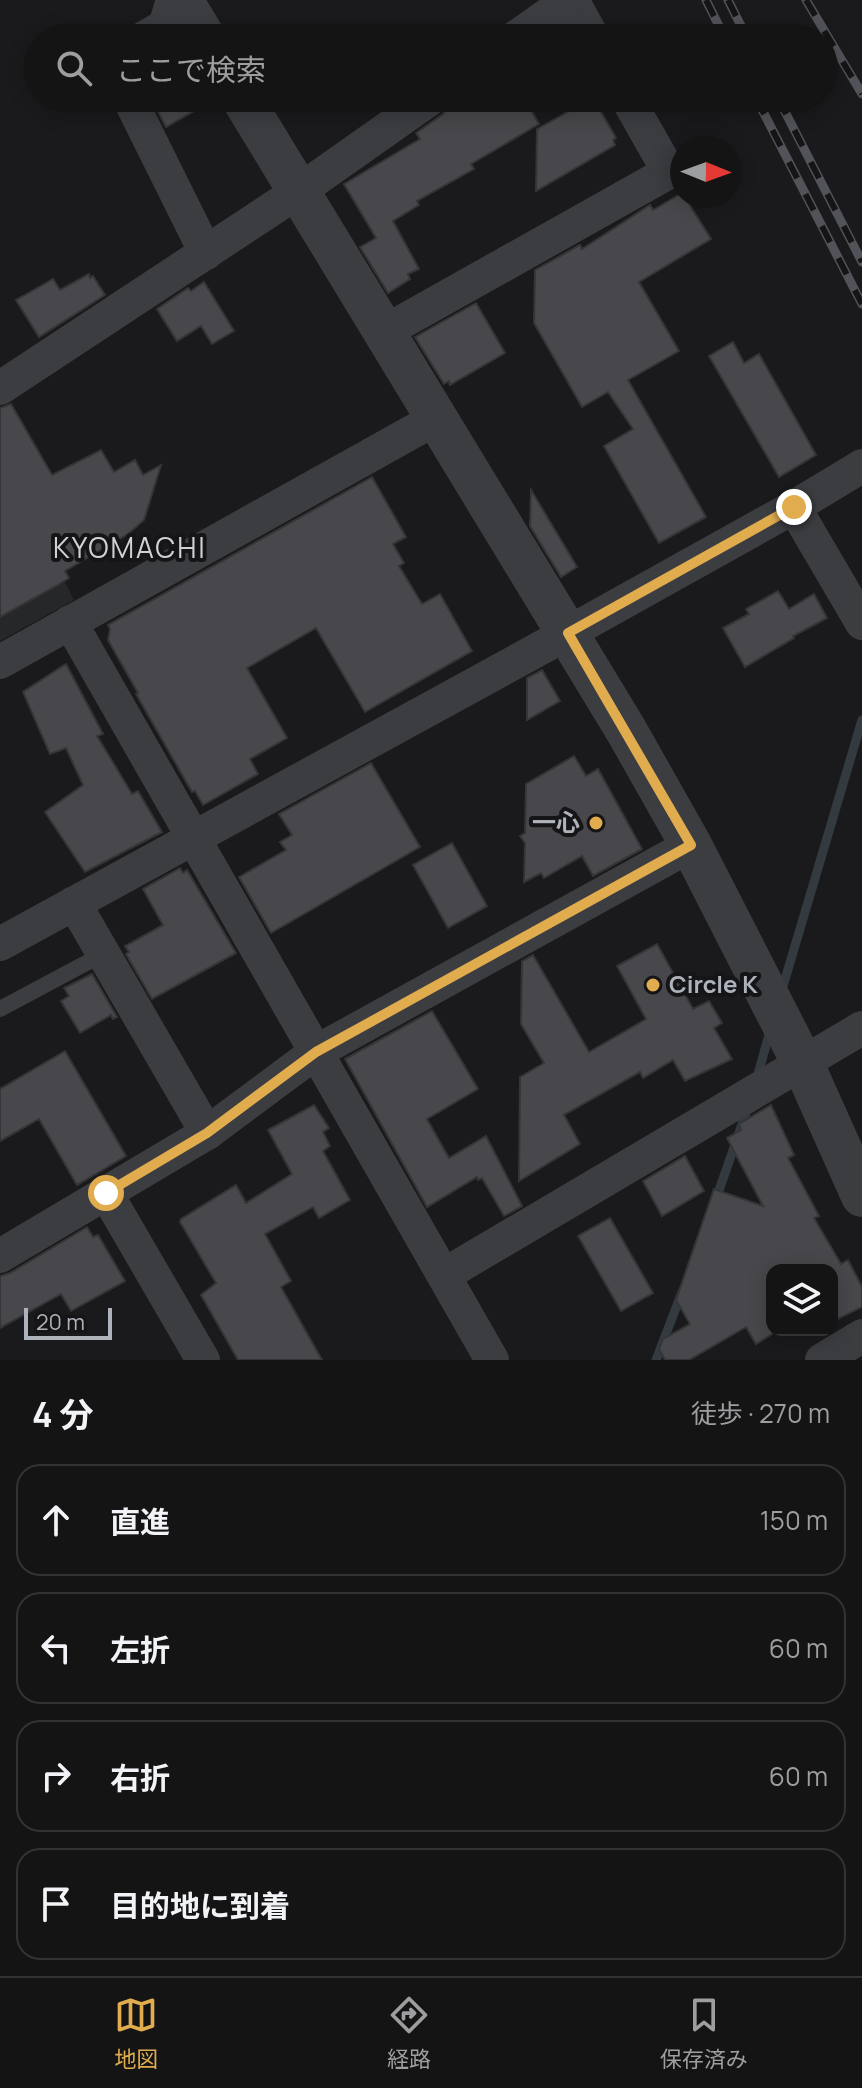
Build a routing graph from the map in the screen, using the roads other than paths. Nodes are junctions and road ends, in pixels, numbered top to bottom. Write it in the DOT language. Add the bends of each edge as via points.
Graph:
graph roads {
  1 [pos="173,0"];
  2 [pos="182,0"];
  3 [pos="571,0"];
  4 [pos="166,24"];
  5 [pos="197,24"];
  6 [pos="536,24"];
  7 [pos="585,24"];
  8 [pos="136,112"];
  9 [pos="251,112"];
  10 [pos="411,112"];
  11 [pos="635,112"];
  12 [pos="299,191"];
  13 [pos="206,253"];
  14 [pos="384,332"];
  15 [pos="0,388"];
  16 [pos="437,418"];
  17 [pos="862,466"];
  18 [pos="794,507"];
  19 [pos="70,622"];
  20 [pos="862,623"];
  21 [pos="568,633"];
  22 [pos="0,662"];
  23 [pos="193,837"];
  24 [pos="691,845"];
  25 [pos="74,903"];
  26 [pos="0,944"];
  27 [pos="103,954"];
  28 [pos="0,1009"];
  29 [pos="862,1028"];
  30 [pos="316,1052"];
  31 [pos="803,1064"];
  32 [pos="207,1133"];
  33 [pos="106,1193"];
  34 [pos="862,1196"];
  35 [pos="0,1256"];
  36 [pos="444,1275"];
  37 [pos="862,1336"];
  38 [pos="203,1360"];
  39 [pos="492,1360"];
  40 [pos="822,1360"];
  1 -- 4 [label="street"];
  2 -- 5 [label="street"];
  3 -- 6 [label="street"];
  3 -- 7 [label="street"];
  8 -- 13 [label="street"];
  9 -- 12 [label="street"];
  10 -- 12 [label="street"];
  11 -- 14 [label="street" via="669,172"];
  12 -- 13 [label="street"];
  12 -- 14 [label="street"];
  13 -- 15 [label="street"];
  14 -- 16 [label="street"];
  16 -- 19 [label="street"];
  16 -- 21 [label="street"];
  17 -- 18 [label="street"];
  18 -- 20 [label="street"];
  18 -- 21 [label="street"];
  19 -- 22 [label="street"];
  19 -- 23 [label="street"];
  21 -- 23 [label="street"];
  21 -- 24 [label="street"];
  23 -- 25 [label="street"];
  23 -- 30 [label="street"];
  24 -- 30 [label="street"];
  24 -- 31 [label="street"];
  25 -- 26 [label="street"];
  25 -- 27 [label="street"];
  27 -- 28 [label="lane"];
  27 -- 32 [label="street"];
  29 -- 31 [label="street"];
  30 -- 32 [label="street"];
  30 -- 36 [label="street"];
  31 -- 34 [label="street"];
  31 -- 36 [label="street"];
  32 -- 33 [label="street"];
  33 -- 35 [label="street"];
  33 -- 38 [label="street"];
  36 -- 39 [label="street"];
  37 -- 40 [label="street"];
}
